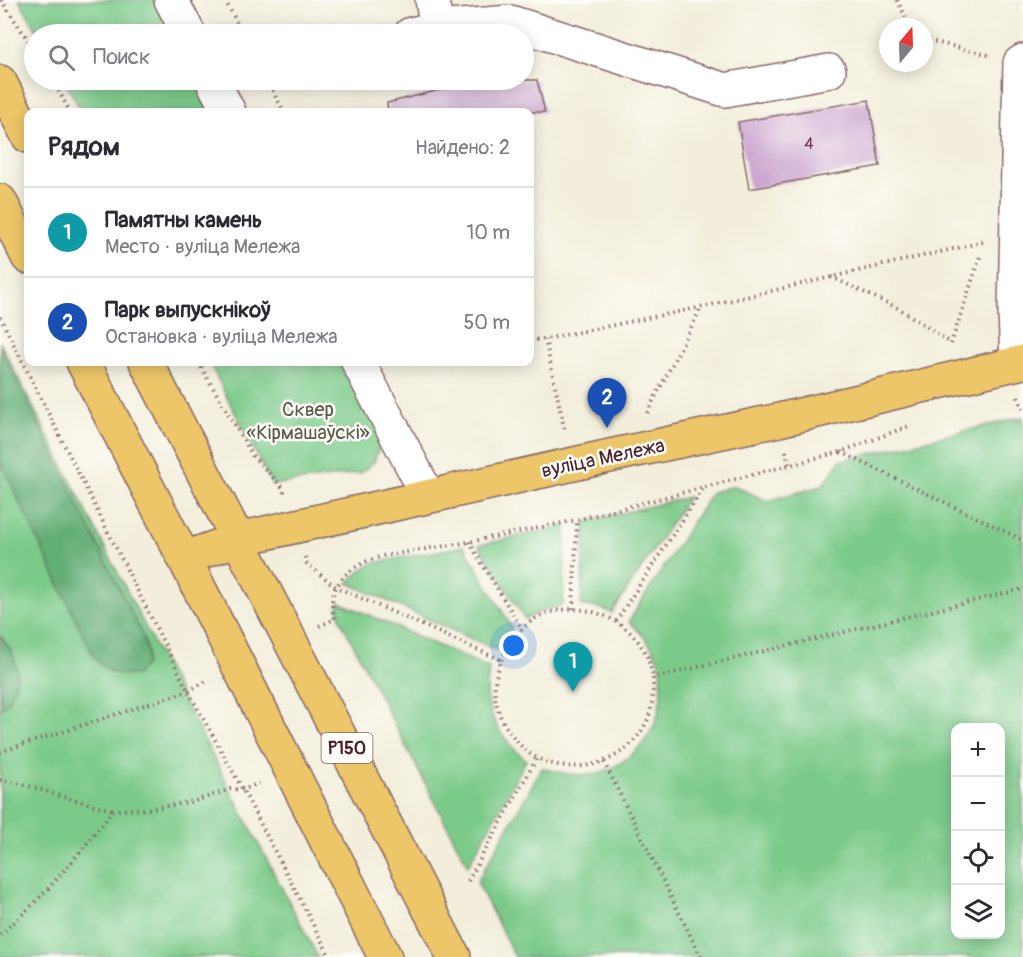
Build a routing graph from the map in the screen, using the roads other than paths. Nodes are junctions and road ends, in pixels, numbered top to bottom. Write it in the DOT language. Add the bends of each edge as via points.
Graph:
graph roads {
  1 [pos="171,0"];
  2 [pos="427,21"];
  3 [pos="184,24"];
  4 [pos="516,24"];
  5 [pos="534,30"];
  6 [pos="1022,62"];
  7 [pos="829,71"];
  8 [pos="0,82"];
  9 [pos="24,128"];
  10 [pos="0,201"];
  11 [pos="24,249"];
  12 [pos="84,366"];
  13 [pos="148,366"];
  14 [pos="360,366"];
  15 [pos="1019,373"];
  16 [pos="428,496"];
  17 [pos="239,539"];
  18 [pos="184,558"];
  19 [pos="385,957"];
  20 [pos="454,957"];
  1 -- 3 [label="lane"];
  2 -- 4 [label="lane"];
  5 -- 7 [label="lane" via="725,90"];
  6 -- 15 [label="lane" via="1015,312"];
  8 -- 9 [label="main road"];
  10 -- 11 [label="main road"];
  12 -- 18 [label="main road"];
  13 -- 17 [label="main road"];
  14 -- 16 [label="lane"];
  15 -- 16 [label="main road, вуліца Мележа" via="778,420"];
  16 -- 17 [label="main road, вуліца Мележа"];
  17 -- 18 [label="main road, вуліца Мележа"];
  17 -- 20 [label="main road, Р150"];
  18 -- 19 [label="main road"];
}
